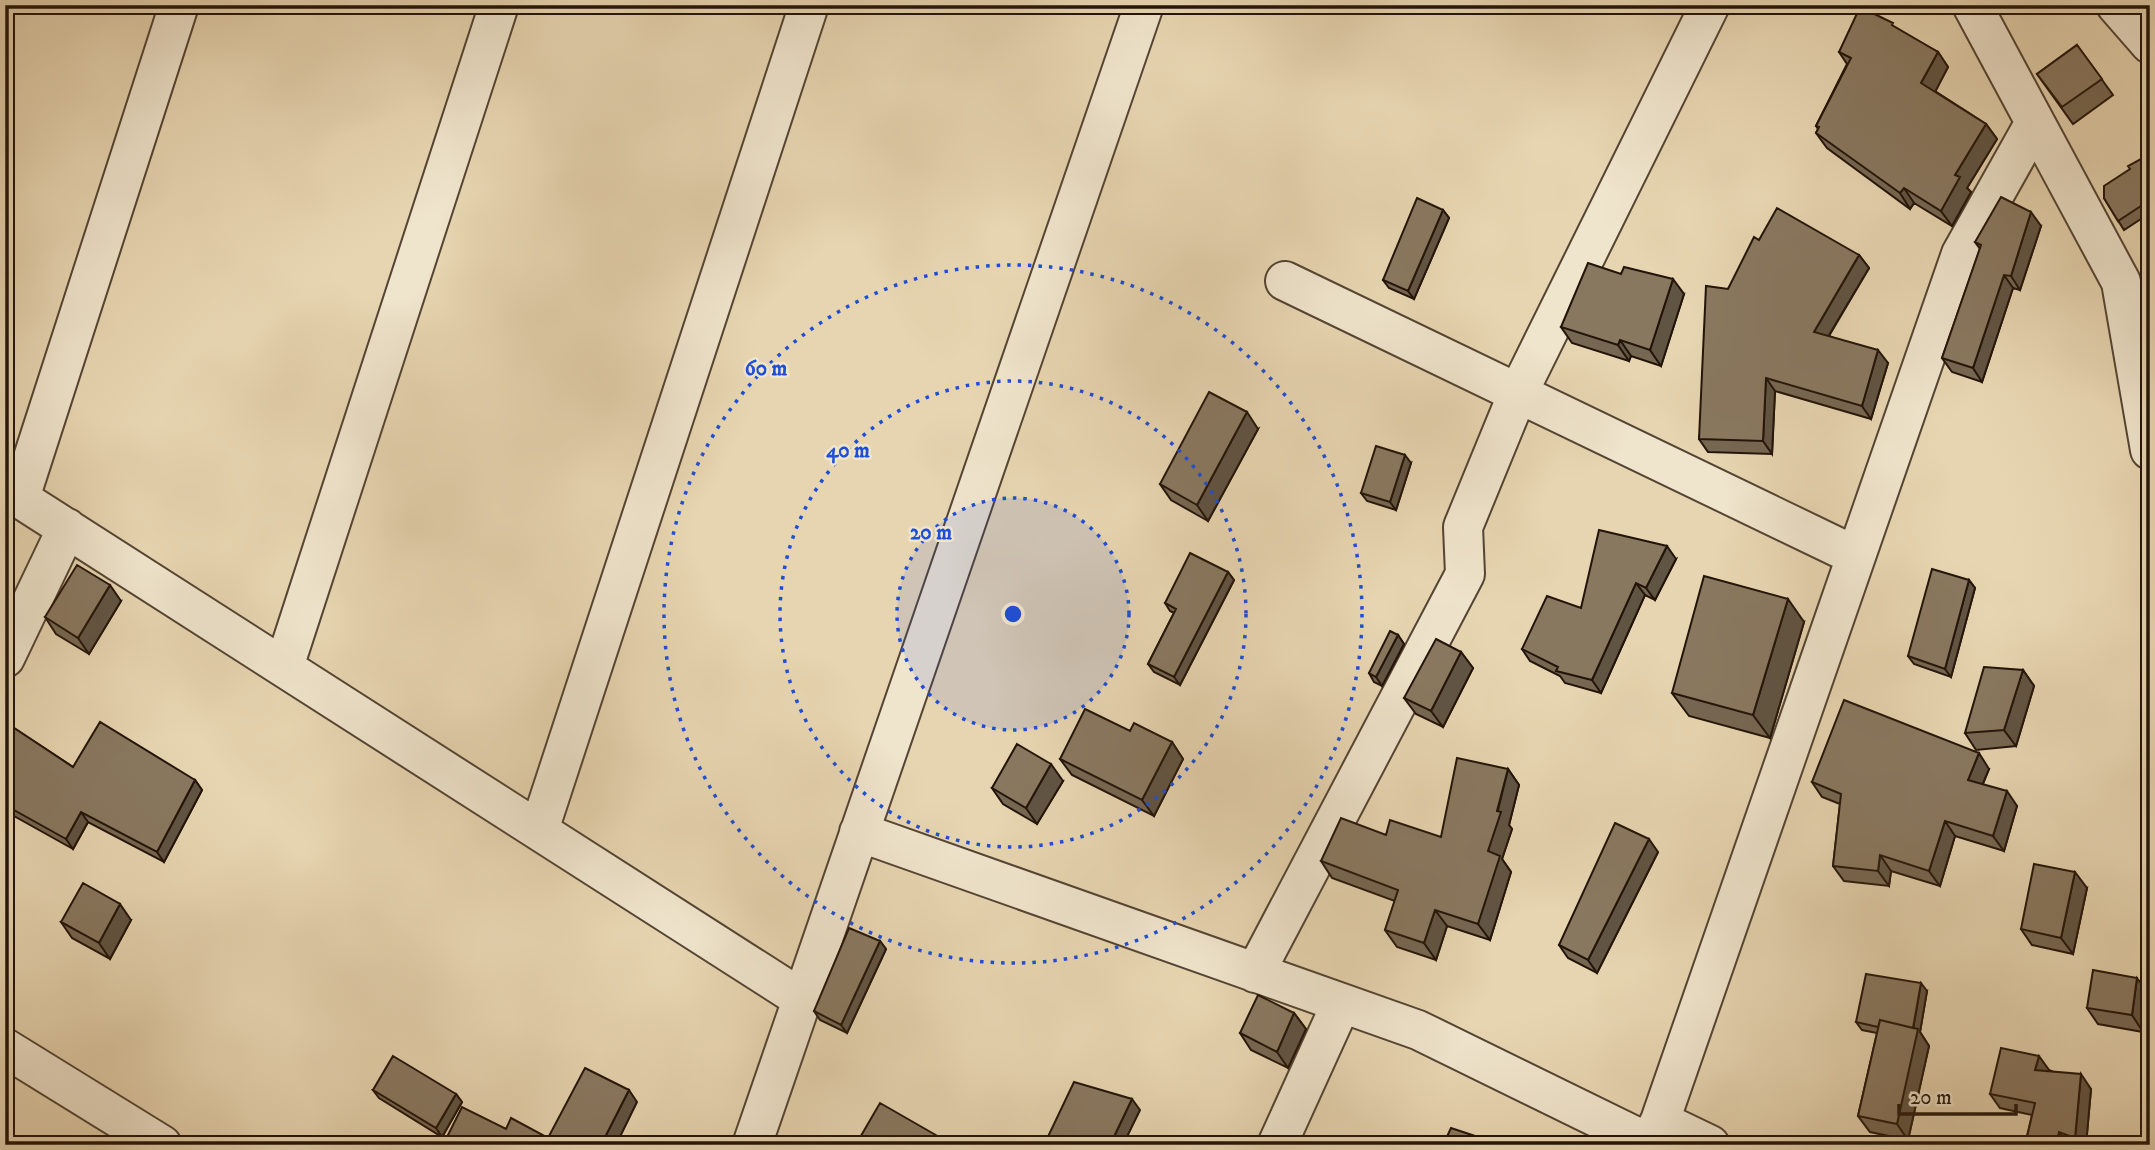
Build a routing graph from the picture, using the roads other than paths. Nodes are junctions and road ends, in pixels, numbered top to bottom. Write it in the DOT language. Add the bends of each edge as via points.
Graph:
graph roads {
  1 [pos="179,5"];
  2 [pos="499,5"];
  3 [pos="809,5"];
  4 [pos="1144,5"];
  5 [pos="1710,5"];
  6 [pos="1972,5"];
  7 [pos="2116,5"];
  8 [pos="2150,44"];
  9 [pos="2034,124"];
  10 [pos="1285,281"];
  11 [pos="1518,393"];
  12 [pos="2150,450"];
  13 [pos="13,494"];
  14 [pos="67,528"];
  15 [pos="1856,556"];
  16 [pos="5,658"];
  17 [pos="284,667"];
  18 [pos="539,830"];
  19 [pos="859,832"];
  20 [pos="1255,973"];
  21 [pos="802,999"];
  22 [pos="1341,1004"];
  23 [pos="5,1048"];
  24 [pos="1653,1136"];
  25 [pos="162,1145"];
  26 [pos="752,1145"];
  27 [pos="1277,1145"];
  28 [pos="1710,1145"];
  1 -- 13 [label="street"];
  2 -- 17 [label="street"];
  3 -- 18 [label="street"];
  4 -- 19 [label="street"];
  5 -- 11 [label="street"];
  6 -- 9 [label="street"];
  7 -- 8 [label="street"];
  9 -- 12 [label="street" via="2121,282"];
  9 -- 15 [label="street" via="1961,254"];
  10 -- 11 [label="street"];
  11 -- 15 [label="street"];
  11 -- 20 [label="street" via="1463,527 1465,574"];
  13 -- 14 [label="street"];
  14 -- 16 [label="street"];
  14 -- 17 [label="street"];
  15 -- 24 [label="street"];
  17 -- 18 [label="street"];
  18 -- 21 [label="street"];
  19 -- 20 [label="street"];
  19 -- 21 [label="street"];
  20 -- 22 [label="street"];
  21 -- 26 [label="street"];
  22 -- 24 [label="street" via="1418,1030"];
  22 -- 27 [label="street"];
  23 -- 25 [label="street"];
  24 -- 28 [label="street"];
}
